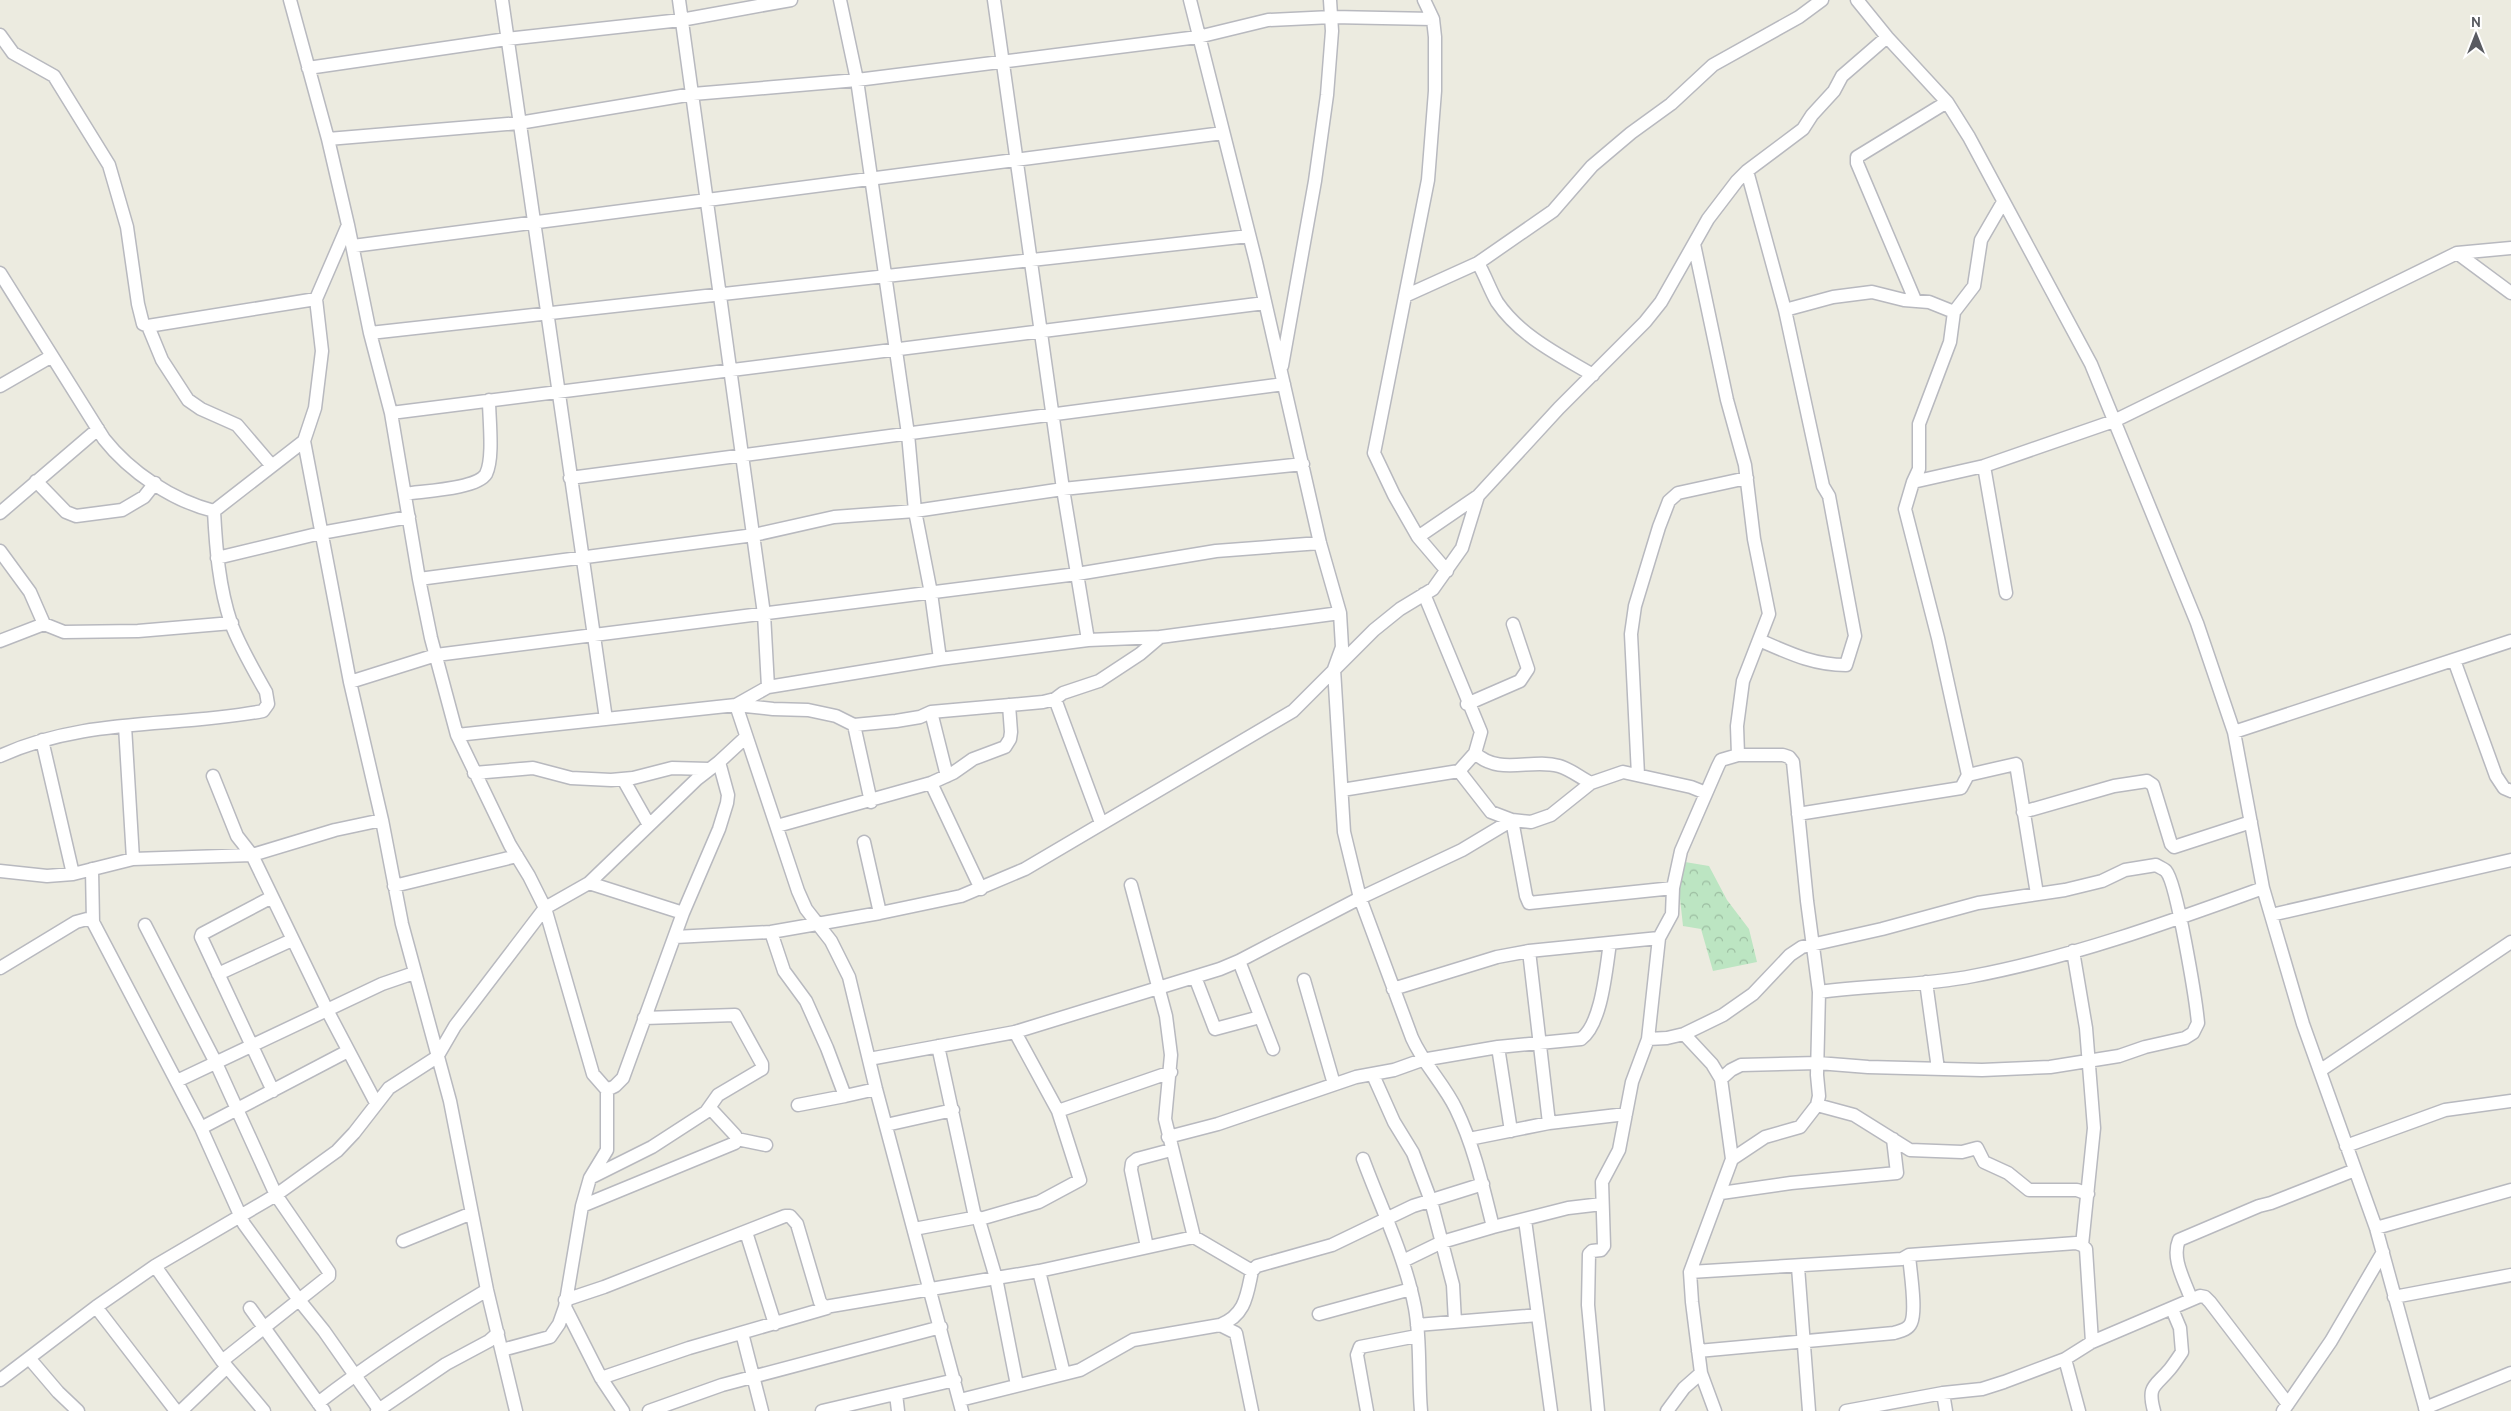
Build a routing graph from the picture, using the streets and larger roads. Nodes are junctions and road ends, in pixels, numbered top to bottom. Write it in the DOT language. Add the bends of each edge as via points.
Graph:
graph roads {
  1 [pos="290,0"];
  2 [pos="502,0"];
  3 [pos="678,0"];
  4 [pos="791,0"];
  5 [pos="840,0"];
  6 [pos="994,0"];
  7 [pos="1190,0"];
  8 [pos="1330,0"];
  9 [pos="1424,0"];
  10 [pos="1822,0"];
  11 [pos="1857,0"];
  12 [pos="1332,17"];
  13 [pos="1433,19"];
  14 [pos="681,20"];
  15 [pos="0,35"];
  16 [pos="1198,37"];
  17 [pos="1887,37"];
  18 [pos="507,39"];
  19 [pos="1003,62"];
  20 [pos="308,68"];
  21 [pos="857,80"];
  22 [pos="693,94"];
  23 [pos="1947,102"];
  24 [pos="519,123"];
  25 [pos="1223,133"];
  26 [pos="328,139"];
  27 [pos="1017,160"];
  28 [pos="1747,171"];
  29 [pos="871,178"];
  30 [pos="706,200"];
  31 [pos="2003,202"];
  32 [pos="534,222"];
  33 [pos="348,225"];
  34 [pos="1249,236"];
  35 [pos="1694,244"];
  36 [pos="353,246"];
  37 [pos="2511,248"];
  38 [pos="2457,253"];
  39 [pos="1032,260"];
  40 [pos="1478,263"];
  41 [pos="0,273"];
  42 [pos="885,276"];
  43 [pos="2511,293"];
  44 [pos="720,294"];
  45 [pos="1405,296"];
  46 [pos="316,299"];
  47 [pos="1915,300"];
  48 [pos="1265,303"];
  49 [pos="1785,310"];
  50 [pos="1954,312"];
  51 [pos="547,313"];
  52 [pos="148,326"];
  53 [pos="1042,331"];
  54 [pos="370,333"];
  55 [pos="896,349"];
  56 [pos="52,356"];
  57 [pos="730,370"];
  58 [pos="1281,371"];
  59 [pos="1593,375"];
  60 [pos="1284,384"];
  61 [pos="0,386"];
  62 [pos="558,391"];
  63 [pos="489,400"];
  64 [pos="390,413"];
  65 [pos="1054,414"];
  66 [pos="2114,421"];
  67 [pos="98,429"];
  68 [pos="908,434"];
  69 [pos="304,441"];
  70 [pos="742,455"];
  71 [pos="1303,464"];
  72 [pos="272,466"];
  73 [pos="1984,466"];
  74 [pos="570,478"];
  75 [pos="1747,478"];
  76 [pos="36,482"];
  77 [pos="1913,482"];
  78 [pos="155,483"];
  79 [pos="1063,489"];
  80 [pos="405,494"];
  81 [pos="1478,496"];
  82 [pos="214,511"];
  83 [pos="915,511"];
  84 [pos="0,513"];
  85 [pos="409,517"];
  86 [pos="321,534"];
  87 [pos="754,535"];
  88 [pos="1418,537"];
  89 [pos="1320,543"];
  90 [pos="0,551"];
  91 [pos="217,558"];
  92 [pos="582,558"];
  93 [pos="1447,571"];
  94 [pos="1077,574"];
  95 [pos="419,579"];
  96 [pos="931,593"];
  97 [pos="2006,593"];
  98 [pos="1424,594"];
  99 [pos="1340,613"];
  100 [pos="764,614"];
  101 [pos="232,623"];
  102 [pos="44,624"];
  103 [pos="1514,624"];
  104 [pos="593,635"];
  105 [pos="1160,637"];
  106 [pos="1088,640"];
  107 [pos="1760,640"];
  108 [pos="0,641"];
  109 [pos="2511,641"];
  110 [pos="436,655"];
  111 [pos="940,659"];
  112 [pos="2454,660"];
  113 [pos="1334,669"];
  114 [pos="350,682"];
  115 [pos="768,687"];
  116 [pos="1055,699"];
  117 [pos="736,704"];
  118 [pos="1467,704"];
  119 [pos="1009,705"];
  120 [pos="931,712"];
  121 [pos="606,719"];
  122 [pos="854,725"];
  123 [pos="125,726"];
  124 [pos="2234,732"];
  125 [pos="457,735"];
  126 [pos="746,737"];
  127 [pos="42,740"];
  128 [pos="1475,753"];
  129 [pos="0,756"];
  130 [pos="1738,756"];
  131 [pos="714,766"];
  132 [pos="1459,771"];
  133 [pos="474,773"];
  134 [pos="1638,775"];
  135 [pos="1968,775"];
  136 [pos="213,776"];
  137 [pos="947,776"];
  138 [pos="623,779"];
  139 [pos="931,783"];
  140 [pos="1590,783"];
  141 [pos="1342,790"];
  142 [pos="2511,791"];
  143 [pos="1706,793"];
  144 [pos="871,802"];
  145 [pos="2023,812"];
  146 [pos="1798,814"];
  147 [pos="382,820"];
  148 [pos="1512,820"];
  149 [pos="2251,822"];
  150 [pos="1101,823"];
  151 [pos="649,825"];
  152 [pos="777,826"];
  153 [pos="864,842"];
  154 [pos="252,855"];
  155 [pos="517,856"];
  156 [pos="133,858"];
  157 [pos="2511,860"];
  158 [pos="92,869"];
  159 [pos="0,871"];
  160 [pos="73,874"];
  161 [pos="589,883"];
  162 [pos="1131,885"];
  163 [pos="394,886"];
  164 [pos="1673,888"];
  165 [pos="2264,888"];
  166 [pos="981,889"];
  167 [pos="2037,894"];
  168 [pos="272,897"];
  169 [pos="1360,898"];
  170 [pos="545,908"];
  171 [pos="683,913"];
  172 [pos="880,913"];
  173 [pos="2271,915"];
  174 [pos="2180,918"];
  175 [pos="93,922"];
  176 [pos="145,925"];
  177 [pos="816,925"];
  178 [pos="771,932"];
  179 [pos="675,937"];
  180 [pos="1658,938"];
  181 [pos="292,940"];
  182 [pos="2511,942"];
  183 [pos="1610,943"];
  184 [pos="1812,945"];
  185 [pos="1529,951"];
  186 [pos="2073,952"];
  187 [pos="1239,962"];
  188 [pos="0,968"];
  189 [pos="414,973"];
  190 [pos="218,974"];
  191 [pos="1196,977"];
  192 [pos="1304,980"];
  193 [pos="1926,982"];
  194 [pos="1159,988"];
  195 [pos="1393,989"];
  196 [pos="1819,992"];
  197 [pos="327,1010"];
  198 [pos="1260,1017"];
  199 [pos="644,1018"];
  200 [pos="1015,1032"];
  201 [pos="1684,1034"];
  202 [pos="1648,1038"];
  203 [pos="1538,1042"];
  204 [pos="250,1046"];
  205 [pos="938,1046"];
  206 [pos="1498,1047"];
  207 [pos="1273,1049"];
  208 [pos="348,1051"];
  209 [pos="437,1057"];
  210 [pos="869,1059"];
  211 [pos="1422,1060"];
  212 [pos="2089,1060"];
  213 [pos="216,1063"];
  214 [pos="1818,1063"];
  215 [pos="1938,1069"];
  216 [pos="2321,1070"];
  217 [pos="1171,1072"];
  218 [pos="1373,1075"];
  219 [pos="1721,1079"];
  220 [pos="177,1081"];
  221 [pos="1334,1084"];
  222 [pos="876,1089"];
  223 [pos="607,1090"];
  224 [pos="273,1091"];
  225 [pos="845,1096"];
  226 [pos="2511,1101"];
  227 [pos="376,1103"];
  228 [pos="798,1105"];
  229 [pos="1817,1105"];
  230 [pos="710,1108"];
  231 [pos="238,1110"];
  232 [pos="953,1110"];
  233 [pos="1058,1111"];
  234 [pos="1626,1114"];
  235 [pos="1549,1123"];
  236 [pos="886,1125"];
  237 [pos="201,1128"];
  238 [pos="1511,1131"];
  239 [pos="1168,1137"];
  240 [pos="737,1139"];
  241 [pos="1469,1139"];
  242 [pos="1893,1139"];
  243 [pos="766,1145"];
  244 [pos="2346,1146"];
  245 [pos="1171,1150"];
  246 [pos="1732,1159"];
  247 [pos="1363,1160"];
  248 [pos="2355,1170"];
  249 [pos="590,1178"];
  250 [pos="1482,1184"];
  251 [pos="2511,1190"];
  252 [pos="1721,1194"];
  253 [pos="2088,1194"];
  254 [pos="276,1195"];
  255 [pos="1431,1201"];
  256 [pos="1602,1204"];
  257 [pos="582,1206"];
  258 [pos="472,1213"];
  259 [pos="242,1216"];
  260 [pos="978,1218"];
  261 [pos="1525,1220"];
  262 [pos="1386,1221"];
  263 [pos="1493,1227"];
  264 [pos="2376,1228"];
  265 [pos="914,1229"];
  266 [pos="746,1232"];
  267 [pos="1194,1237"];
  268 [pos="403,1241"];
  269 [pos="1442,1242"];
  270 [pos="2082,1244"];
  271 [pos="1147,1247"];
  272 [pos="2383,1252"];
  273 [pos="1909,1255"];
  274 [pos="1403,1261"];
  275 [pos="155,1266"];
  276 [pos="1798,1267"];
  277 [pos="1252,1270"];
  278 [pos="1039,1271"];
  279 [pos="1690,1272"];
  280 [pos="2511,1275"];
  281 [pos="996,1278"];
  282 [pos="930,1289"];
  283 [pos="1411,1289"];
  284 [pos="488,1290"];
  285 [pos="2394,1297"];
  286 [pos="2191,1299"];
  287 [pos="299,1300"];
  288 [pos="565,1303"];
  289 [pos="96,1307"];
  290 [pos="250,1308"];
  291 [pos="827,1308"];
  292 [pos="2172,1309"];
  293 [pos="1319,1314"];
  294 [pos="1538,1315"];
  295 [pos="1455,1322"];
  296 [pos="775,1324"];
  297 [pos="1220,1325"];
  298 [pos="264,1327"];
  299 [pos="941,1327"];
  300 [pos="1417,1330"];
  301 [pos="498,1333"];
  302 [pos="742,1333"];
  303 [pos="1803,1341"];
  304 [pos="2092,1342"];
  305 [pos="502,1350"];
  306 [pos="1698,1351"];
  307 [pos="29,1358"];
  308 [pos="2065,1359"];
  309 [pos="224,1364"];
  310 [pos="2511,1373"];
  311 [pos="355,1374"];
  312 [pos="1064,1374"];
  313 [pos="1701,1374"];
  314 [pos="754,1376"];
  315 [pos="601,1378"];
  316 [pos="0,1380"];
  317 [pos="955,1380"];
  318 [pos="1017,1385"];
  319 [pos="1943,1393"];
  320 [pos="896,1394"];
  321 [pos="961,1406"];
  322 [pos="321,1407"];
  323 [pos="2285,1407"];
  324 [pos="2426,1410"];
  325 [pos="78,1411"];
  326 [pos="176,1411"];
  327 [pos="181,1411"];
  328 [pos="264,1411"];
  329 [pos="379,1411"];
  330 [pos="516,1411"];
  331 [pos="623,1411"];
  332 [pos="649,1411"];
  333 [pos="762,1411"];
  334 [pos="822,1411"];
  335 [pos="898,1411"];
  336 [pos="1252,1411"];
  337 [pos="1368,1411"];
  338 [pos="1421,1411"];
  339 [pos="1551,1411"];
  340 [pos="1598,1411"];
  341 [pos="1668,1411"];
  342 [pos="1715,1411"];
  343 [pos="1809,1411"];
  344 [pos="1846,1411"];
  345 [pos="1946,1411"];
  346 [pos="2079,1411"];
  347 [pos="2154,1411"];
  1 -- 20 [label="street"];
  2 -- 18 [label="street"];
  3 -- 14 [label="street"];
  4 -- 14 [label="street"];
  5 -- 21 [label="street"];
  6 -- 19 [label="street"];
  7 -- 16 [label="street"];
  8 -- 12 [label="street"];
  9 -- 13 [label="street"];
  10 -- 40 [label="street" via="1800,17 1713,65 1671,104 1592,166 1553,211"];
  11 -- 17 [label="street"];
  12 -- 13 [label="street"];
  12 -- 16 [label="street" via="1268,20"];
  12 -- 58 [label="street" via="1327,95 1315,181"];
  13 -- 45 [label="street" via="1435,91 1428,180"];
  14 -- 18 [label="street"];
  14 -- 22 [label="street"];
  15 -- 52 [label="street" via="13,53 54,76 110,166 127,227 141,320"];
  16 -- 19 [label="street"];
  16 -- 25 [label="street"];
  17 -- 23 [label="street"];
  17 -- 28 [label="street" via="1842,76 1803,129"];
  18 -- 20 [label="street"];
  18 -- 24 [label="street"];
  19 -- 21 [label="street"];
  19 -- 27 [label="street"];
  20 -- 26 [label="street"];
  21 -- 22 [label="street"];
  21 -- 29 [label="street"];
  22 -- 24 [label="street"];
  22 -- 30 [label="street"];
  23 -- 31 [label="street" via="1970,137"];
  23 -- 47 [label="street" via="1857,157"];
  24 -- 26 [label="street"];
  24 -- 32 [label="street"];
  25 -- 27 [label="street"];
  25 -- 34 [label="street"];
  26 -- 33 [label="street"];
  27 -- 29 [label="street"];
  27 -- 39 [label="street"];
  28 -- 35 [label="street" via="1708,219"];
  28 -- 49 [label="street"];
  29 -- 30 [label="street"];
  29 -- 42 [label="street"];
  30 -- 32 [label="street"];
  30 -- 44 [label="street"];
  31 -- 50 [label="street" via="1981,240 1974,286"];
  31 -- 66 [label="street" via="2083,347"];
  32 -- 36 [label="street"];
  32 -- 51 [label="street"];
  33 -- 36 [label="street"];
  33 -- 46 [label="street"];
  34 -- 39 [label="street"];
  34 -- 48 [label="street"];
  35 -- 59 [label="street" via="1661,302"];
  35 -- 75 [label="street" via="1709,325"];
  36 -- 54 [label="street"];
  37 -- 38 [label="street"];
  38 -- 43 [label="street"];
  38 -- 66 [label="street"];
  39 -- 42 [label="street"];
  39 -- 53 [label="street"];
  40 -- 45 [label="street"];
  40 -- 59 [label="street" via="1497,301 1513,321 1546,348"];
  41 -- 56 [label="street"];
  42 -- 44 [label="street"];
  42 -- 55 [label="street"];
  44 -- 51 [label="street"];
  44 -- 57 [label="street"];
  45 -- 88 [label="street" via="1374,453"];
  46 -- 52 [label="street"];
  46 -- 69 [label="street" via="322,351 315,408"];
  47 -- 49 [label="street" via="1872,292 1834,297"];
  47 -- 50 [label="street"];
  48 -- 53 [label="street"];
  48 -- 58 [label="street"];
  49 -- 107 [label="street" via="1823,486 1829,496 1855,636 1846,665 1807,661"];
  50 -- 77 [label="street" via="1950,342 1919,424 1920,462"];
  51 -- 54 [label="street"];
  51 -- 62 [label="street"];
  52 -- 72 [label="street" via="162,360 188,400 238,425"];
  53 -- 55 [label="street"];
  53 -- 65 [label="street"];
  54 -- 64 [label="street"];
  55 -- 57 [label="street"];
  55 -- 68 [label="street"];
  56 -- 61 [label="street"];
  56 -- 67 [label="street"];
  57 -- 62 [label="street"];
  57 -- 70 [label="street"];
  58 -- 60 [label="street"];
  59 -- 81 [label="street"];
  60 -- 65 [label="street"];
  60 -- 71 [label="street"];
  62 -- 63 [label="street"];
  62 -- 74 [label="street"];
  63 -- 64 [label="street"];
  63 -- 80 [label="street" via="489,465 485,476 473,484"];
  64 -- 80 [label="street"];
  65 -- 68 [label="street"];
  65 -- 79 [label="street"];
  66 -- 73 [label="street"];
  66 -- 124 [label="street" via="2197,623"];
  67 -- 76 [label="street"];
  67 -- 78 [label="street" via="119,458"];
  68 -- 70 [label="street"];
  68 -- 83 [label="street"];
  69 -- 72 [label="street"];
  69 -- 86 [label="street"];
  70 -- 74 [label="street"];
  70 -- 87 [label="street"];
  71 -- 79 [label="street"];
  71 -- 89 [label="street"];
  72 -- 82 [label="street"];
  73 -- 77 [label="street"];
  73 -- 97 [label="street"];
  74 -- 92 [label="street"];
  75 -- 107 [label="street" via="1768,614"];
  75 -- 134 [label="street" via="1678,493 1669,501 1658,527 1634,606 1631,634"];
  76 -- 78 [label="street" via="66,512 76,516 122,510 144,497"];
  76 -- 84 [label="street"];
  77 -- 135 [label="street" via="1905,509"];
  78 -- 82 [label="street" via="198,507"];
  79 -- 83 [label="street"];
  79 -- 94 [label="street"];
  80 -- 85 [label="street"];
  81 -- 88 [label="street"];
  81 -- 93 [label="street" via="1462,548"];
  82 -- 91 [label="street"];
  83 -- 87 [label="street" via="834,517"];
  83 -- 96 [label="street"];
  85 -- 86 [label="street"];
  85 -- 95 [label="street"];
  86 -- 91 [label="street"];
  86 -- 114 [label="street"];
  87 -- 92 [label="street"];
  87 -- 100 [label="street"];
  88 -- 93 [label="street"];
  89 -- 94 [label="street" via="1216,550"];
  89 -- 99 [label="street"];
  90 -- 102 [label="street" via="30,592"];
  91 -- 101 [label="street"];
  92 -- 95 [label="street"];
  92 -- 104 [label="street"];
  93 -- 98 [label="street" via="1433,589"];
  94 -- 96 [label="street"];
  94 -- 106 [label="street"];
  95 -- 110 [label="street"];
  96 -- 100 [label="street"];
  96 -- 111 [label="street"];
  98 -- 113 [label="street" via="1374,630"];
  98 -- 118 [label="street"];
  99 -- 105 [label="street"];
  99 -- 113 [label="street" via="1342,647"];
  100 -- 104 [label="street"];
  100 -- 115 [label="street"];
  101 -- 102 [label="street" via="138,631 64,632"];
  101 -- 123 [label="street" via="266,692 268,704 263,711"];
  102 -- 108 [label="street"];
  103 -- 118 [label="street" via="1528,669 1520,680"];
  104 -- 110 [label="street"];
  104 -- 121 [label="street"];
  105 -- 106 [label="street"];
  105 -- 116 [label="street" via="1099,680"];
  106 -- 111 [label="street"];
  107 -- 130 [label="street" via="1743,681 1739,701"];
  109 -- 112 [label="street"];
  110 -- 114 [label="street"];
  110 -- 125 [label="street"];
  111 -- 115 [label="street"];
  112 -- 124 [label="street"];
  112 -- 142 [label="street" via="2496,776 2504,788"];
  113 -- 141 [label="street"];
  113 -- 150 [label="street" via="1293,711"];
  114 -- 147 [label="street"];
  115 -- 117 [label="street"];
  116 -- 119 [label="street"];
  116 -- 150 [label="street"];
  117 -- 121 [label="street"];
  117 -- 122 [label="street" via="808,710 836,716"];
  117 -- 126 [label="street"];
  118 -- 128 [label="street" via="1481,732"];
  119 -- 120 [label="street"];
  119 -- 137 [label="street" via="1011,732 1005,747 973,759"];
  120 -- 122 [label="street" via="920,717"];
  120 -- 137 [label="street"];
  121 -- 125 [label="street"];
  122 -- 144 [label="street"];
  123 -- 127 [label="street" via="79,730"];
  123 -- 156 [label="street"];
  124 -- 149 [label="street"];
  125 -- 133 [label="street"];
  126 -- 131 [label="street"];
  126 -- 152 [label="street"];
  127 -- 129 [label="street"];
  127 -- 160 [label="street"];
  128 -- 132 [label="street"];
  128 -- 140 [label="street" via="1484,762 1558,766"];
  130 -- 143 [label="street" via="1721,760"];
  130 -- 146 [label="street" via="1789,757 1793,762"];
  131 -- 138 [label="street" via="672,768"];
  131 -- 151 [label="street"];
  131 -- 171 [label="street" via="728,795 727,803"];
  132 -- 141 [label="street"];
  132 -- 148 [label="street" via="1490,812"];
  133 -- 138 [label="street" via="532,768 571,778"];
  133 -- 155 [label="street"];
  134 -- 140 [label="street" via="1624,772"];
  134 -- 143 [label="street"];
  135 -- 145 [label="street" via="2016,764"];
  135 -- 146 [label="street" via="1961,788"];
  136 -- 154 [label="street" via="236,836"];
  137 -- 139 [label="street"];
  138 -- 151 [label="street"];
  139 -- 144 [label="street"];
  139 -- 166 [label="street"];
  140 -- 148 [label="street" via="1551,815 1531,822"];
  141 -- 169 [label="street" via="1342,822"];
  143 -- 164 [label="street" via="1681,850"];
  144 -- 152 [label="street"];
  145 -- 149 [label="street" via="2114,786 2147,781 2153,785 2170,844 2174,847"];
  145 -- 167 [label="street"];
  146 -- 184 [label="street"];
  147 -- 154 [label="street"];
  147 -- 163 [label="street"];
  148 -- 164 [label="street" via="1529,903"];
  148 -- 169 [label="street" via="1462,850"];
  149 -- 165 [label="street"];
  150 -- 166 [label="street" via="1025,869"];
  151 -- 161 [label="street"];
  152 -- 177 [label="street" via="798,892"];
  153 -- 172 [label="street"];
  154 -- 156 [label="street"];
  154 -- 168 [label="street"];
  155 -- 163 [label="street"];
  155 -- 170 [label="street"];
  156 -- 158 [label="street"];
  157 -- 173 [label="street"];
  158 -- 160 [label="street"];
  158 -- 175 [label="street"];
  159 -- 160 [label="street" via="47,876"];
  161 -- 170 [label="street"];
  161 -- 171 [label="street"];
  162 -- 194 [label="street"];
  163 -- 189 [label="street"];
  164 -- 180 [label="street" via="1672,914"];
  165 -- 173 [label="street"];
  165 -- 174 [label="street"];
  166 -- 172 [label="street"];
  167 -- 174 [label="street" via="2102,881 2125,870 2156,865 2166,872 2171,881"];
  167 -- 184 [label="street" via="1978,903"];
  168 -- 181 [label="street"];
  168 -- 190 [label="street" via="202,934"];
  169 -- 187 [label="street"];
  169 -- 195 [label="street"];
  170 -- 209 [label="street" via="455,1026"];
  170 -- 223 [label="street" via="593,1074"];
  171 -- 179 [label="street"];
  172 -- 177 [label="street"];
  173 -- 216 [label="street"];
  174 -- 186 [label="street"];
  174 -- 212 [label="street" via="2197,1013 2198,1023 2193,1033 2119,1056"];
  175 -- 188 [label="street" via="87,918 76,922"];
  175 -- 220 [label="street"];
  176 -- 213 [label="street"];
  177 -- 178 [label="street"];
  177 -- 210 [label="street" via="831,941 849,977"];
  178 -- 179 [label="street"];
  178 -- 225 [label="street" via="784,971 806,1001"];
  179 -- 199 [label="street"];
  180 -- 183 [label="street"];
  180 -- 202 [label="street"];
  181 -- 190 [label="street"];
  181 -- 197 [label="street"];
  182 -- 216 [label="street"];
  183 -- 185 [label="street"];
  183 -- 203 [label="street" via="1603,986 1588,1034 1581,1039"];
  184 -- 196 [label="street"];
  184 -- 201 [label="street" via="1790,955 1753,994 1723,1015"];
  185 -- 195 [label="street"];
  185 -- 203 [label="street"];
  186 -- 193 [label="street" via="1971,977"];
  186 -- 212 [label="street"];
  187 -- 191 [label="street"];
  187 -- 198 [label="street"];
  189 -- 197 [label="street"];
  189 -- 209 [label="street"];
  190 -- 204 [label="street"];
  191 -- 194 [label="street"];
  191 -- 198 [label="street" via="1215,1029"];
  192 -- 221 [label="street"];
  193 -- 196 [label="street"];
  193 -- 215 [label="street"];
  194 -- 200 [label="street"];
  194 -- 217 [label="street"];
  195 -- 211 [label="street"];
  196 -- 214 [label="street"];
  197 -- 204 [label="street"];
  197 -- 208 [label="street"];
  198 -- 207 [label="street"];
  199 -- 223 [label="street" via="623,1078"];
  199 -- 230 [label="street" via="729,1014 737,1018 762,1069 718,1095"];
  200 -- 205 [label="street"];
  200 -- 233 [label="street"];
  201 -- 202 [label="street"];
  201 -- 219 [label="street" via="1712,1064"];
  202 -- 234 [label="street" via="1632,1082"];
  203 -- 206 [label="street"];
  203 -- 235 [label="street"];
  204 -- 213 [label="street"];
  204 -- 224 [label="street"];
  205 -- 210 [label="street"];
  205 -- 232 [label="street"];
  206 -- 211 [label="street"];
  206 -- 238 [label="street"];
  208 -- 224 [label="street"];
  208 -- 227 [label="street"];
  209 -- 227 [label="street" via="388,1088"];
  209 -- 258 [label="street" via="450,1101"];
  210 -- 222 [label="street"];
  211 -- 218 [label="street"];
  211 -- 241 [label="street" via="1456,1109"];
  212 -- 215 [label="street" via="2050,1067"];
  212 -- 253 [label="street" via="2094,1128"];
  213 -- 220 [label="street"];
  213 -- 231 [label="street"];
  214 -- 215 [label="street"];
  214 -- 219 [label="street" via="1741,1064"];
  214 -- 229 [label="street"];
  216 -- 244 [label="street"];
  217 -- 233 [label="street"];
  217 -- 239 [label="street" via="1165,1119"];
  218 -- 221 [label="street"];
  218 -- 255 [label="street" via="1394,1122 1413,1153"];
  219 -- 246 [label="street"];
  220 -- 237 [label="street"];
  221 -- 239 [label="street" via="1288,1102"];
  222 -- 225 [label="street"];
  222 -- 236 [label="street"];
  223 -- 249 [label="street" via="608,1150"];
  224 -- 231 [label="street"];
  225 -- 228 [label="street"];
  226 -- 244 [label="street" via="2445,1110"];
  227 -- 254 [label="street" via="337,1151"];
  229 -- 242 [label="street" via="1854,1115"];
  229 -- 246 [label="street" via="1800,1127 1765,1137"];
  230 -- 240 [label="street"];
  230 -- 249 [label="street" via="652,1147"];
  231 -- 237 [label="street"];
  231 -- 254 [label="street"];
  232 -- 236 [label="street"];
  232 -- 260 [label="street"];
  233 -- 260 [label="street" via="1080,1180 1039,1202"];
  234 -- 235 [label="street"];
  234 -- 256 [label="street" via="1619,1150 1602,1182"];
  235 -- 238 [label="street"];
  236 -- 265 [label="street"];
  237 -- 259 [label="street"];
  238 -- 241 [label="street"];
  239 -- 245 [label="street"];
  240 -- 243 [label="street"];
  240 -- 257 [label="street" via="735,1143"];
  241 -- 250 [label="street"];
  242 -- 252 [label="street" via="1897,1173 1791,1183"];
  242 -- 253 [label="street" via="1916,1151 1962,1152 1977,1148 1984,1162 2008,1173 2029,1190 2077,1190"];
  244 -- 248 [label="street"];
  245 -- 267 [label="street"];
  245 -- 271 [label="street" via="1132,1163"];
  246 -- 252 [label="street"];
  247 -- 262 [label="street"];
  248 -- 264 [label="street"];
  248 -- 286 [label="street" via="2179,1240 2176,1248 2178,1261"];
  249 -- 257 [label="street"];
  250 -- 255 [label="street"];
  250 -- 263 [label="street"];
  251 -- 264 [label="street"];
  252 -- 279 [label="street"];
  253 -- 270 [label="street"];
  254 -- 259 [label="street"];
  254 -- 287 [label="street" via="330,1272"];
  255 -- 262 [label="street" via="1400,1212"];
  255 -- 269 [label="street"];
  256 -- 261 [label="street" via="1568,1208"];
  256 -- 340 [label="street" via="1604,1246 1589,1254 1588,1304"];
  257 -- 288 [label="street"];
  258 -- 268 [label="street"];
  258 -- 284 [label="street"];
  259 -- 275 [label="street"];
  259 -- 287 [label="street" via="252,1237"];
  260 -- 265 [label="street"];
  260 -- 281 [label="street"];
  261 -- 263 [label="street"];
  261 -- 294 [label="street"];
  262 -- 274 [label="street"];
  262 -- 277 [label="street" via="1332,1244"];
  263 -- 269 [label="street"];
  264 -- 272 [label="street"];
  265 -- 282 [label="street"];
  266 -- 288 [label="street"];
  266 -- 291 [label="street" via="785,1216 794,1219 820,1302"];
  266 -- 296 [label="street"];
  267 -- 271 [label="street"];
  267 -- 277 [label="street"];
  269 -- 274 [label="street"];
  269 -- 295 [label="street" via="1453,1285"];
  270 -- 273 [label="street"];
  270 -- 304 [label="street" via="2086,1249"];
  271 -- 278 [label="street"];
  272 -- 285 [label="street"];
  272 -- 323 [label="street" via="2331,1341"];
  273 -- 276 [label="street" via="1902,1259"];
  273 -- 303 [label="street" via="1912,1309 1911,1323 1905,1330"];
  274 -- 283 [label="street"];
  275 -- 289 [label="street"];
  275 -- 309 [label="street"];
  276 -- 279 [label="street"];
  276 -- 303 [label="street"];
  277 -- 297 [label="street" via="1248,1295 1242,1307 1232,1320"];
  278 -- 281 [label="street"];
  278 -- 312 [label="street"];
  279 -- 306 [label="street"];
  280 -- 285 [label="street"];
  281 -- 282 [label="street"];
  281 -- 318 [label="street"];
  282 -- 291 [label="street"];
  282 -- 299 [label="street"];
  283 -- 293 [label="street"];
  283 -- 300 [label="street"];
  284 -- 301 [label="street"];
  284 -- 311 [label="street" via="421,1329"];
  285 -- 324 [label="street"];
  286 -- 292 [label="street"];
  286 -- 323 [label="street" via="2205,1297 2210,1302"];
  287 -- 298 [label="street"];
  287 -- 311 [label="street"];
  288 -- 305 [label="street" via="556,1332 550,1337"];
  288 -- 315 [label="street"];
  289 -- 307 [label="street"];
  289 -- 326 [label="street"];
  290 -- 298 [label="street"];
  291 -- 296 [label="street"];
  292 -- 304 [label="street"];
  292 -- 347 [label="street" via="2180,1328 2182,1352 2154,1383 2151,1390"];
  294 -- 295 [label="street"];
  294 -- 339 [label="street"];
  295 -- 300 [label="street"];
  296 -- 302 [label="street"];
  297 -- 312 [label="street" via="1133,1340 1080,1370"];
  297 -- 336 [label="street" via="1236,1333"];
  298 -- 309 [label="street"];
  298 -- 322 [label="street"];
  299 -- 314 [label="street"];
  299 -- 317 [label="street"];
  300 -- 337 [label="street" via="1360,1347 1357,1355"];
  300 -- 338 [label="street"];
  301 -- 305 [label="street"];
  301 -- 329 [label="street" via="446,1364"];
  302 -- 314 [label="street"];
  302 -- 315 [label="street"];
  303 -- 306 [label="street"];
  303 -- 343 [label="street"];
  304 -- 308 [label="street"];
  305 -- 330 [label="street"];
  306 -- 313 [label="street"];
  307 -- 316 [label="street"];
  307 -- 325 [label="street"];
  308 -- 319 [label="street" via="1982,1389"];
  308 -- 346 [label="street"];
  309 -- 327 [label="street"];
  309 -- 328 [label="street"];
  310 -- 324 [label="street"];
  311 -- 322 [label="street"];
  311 -- 329 [label="street"];
  312 -- 318 [label="street"];
  313 -- 341 [label="street" via="1684,1388"];
  313 -- 342 [label="street"];
  314 -- 332 [label="street"];
  314 -- 333 [label="street"];
  315 -- 331 [label="street"];
  317 -- 320 [label="street"];
  317 -- 321 [label="street"];
  318 -- 321 [label="street"];
  319 -- 344 [label="street"];
  319 -- 345 [label="street"];
  320 -- 334 [label="street"];
  320 -- 335 [label="street"];
}
